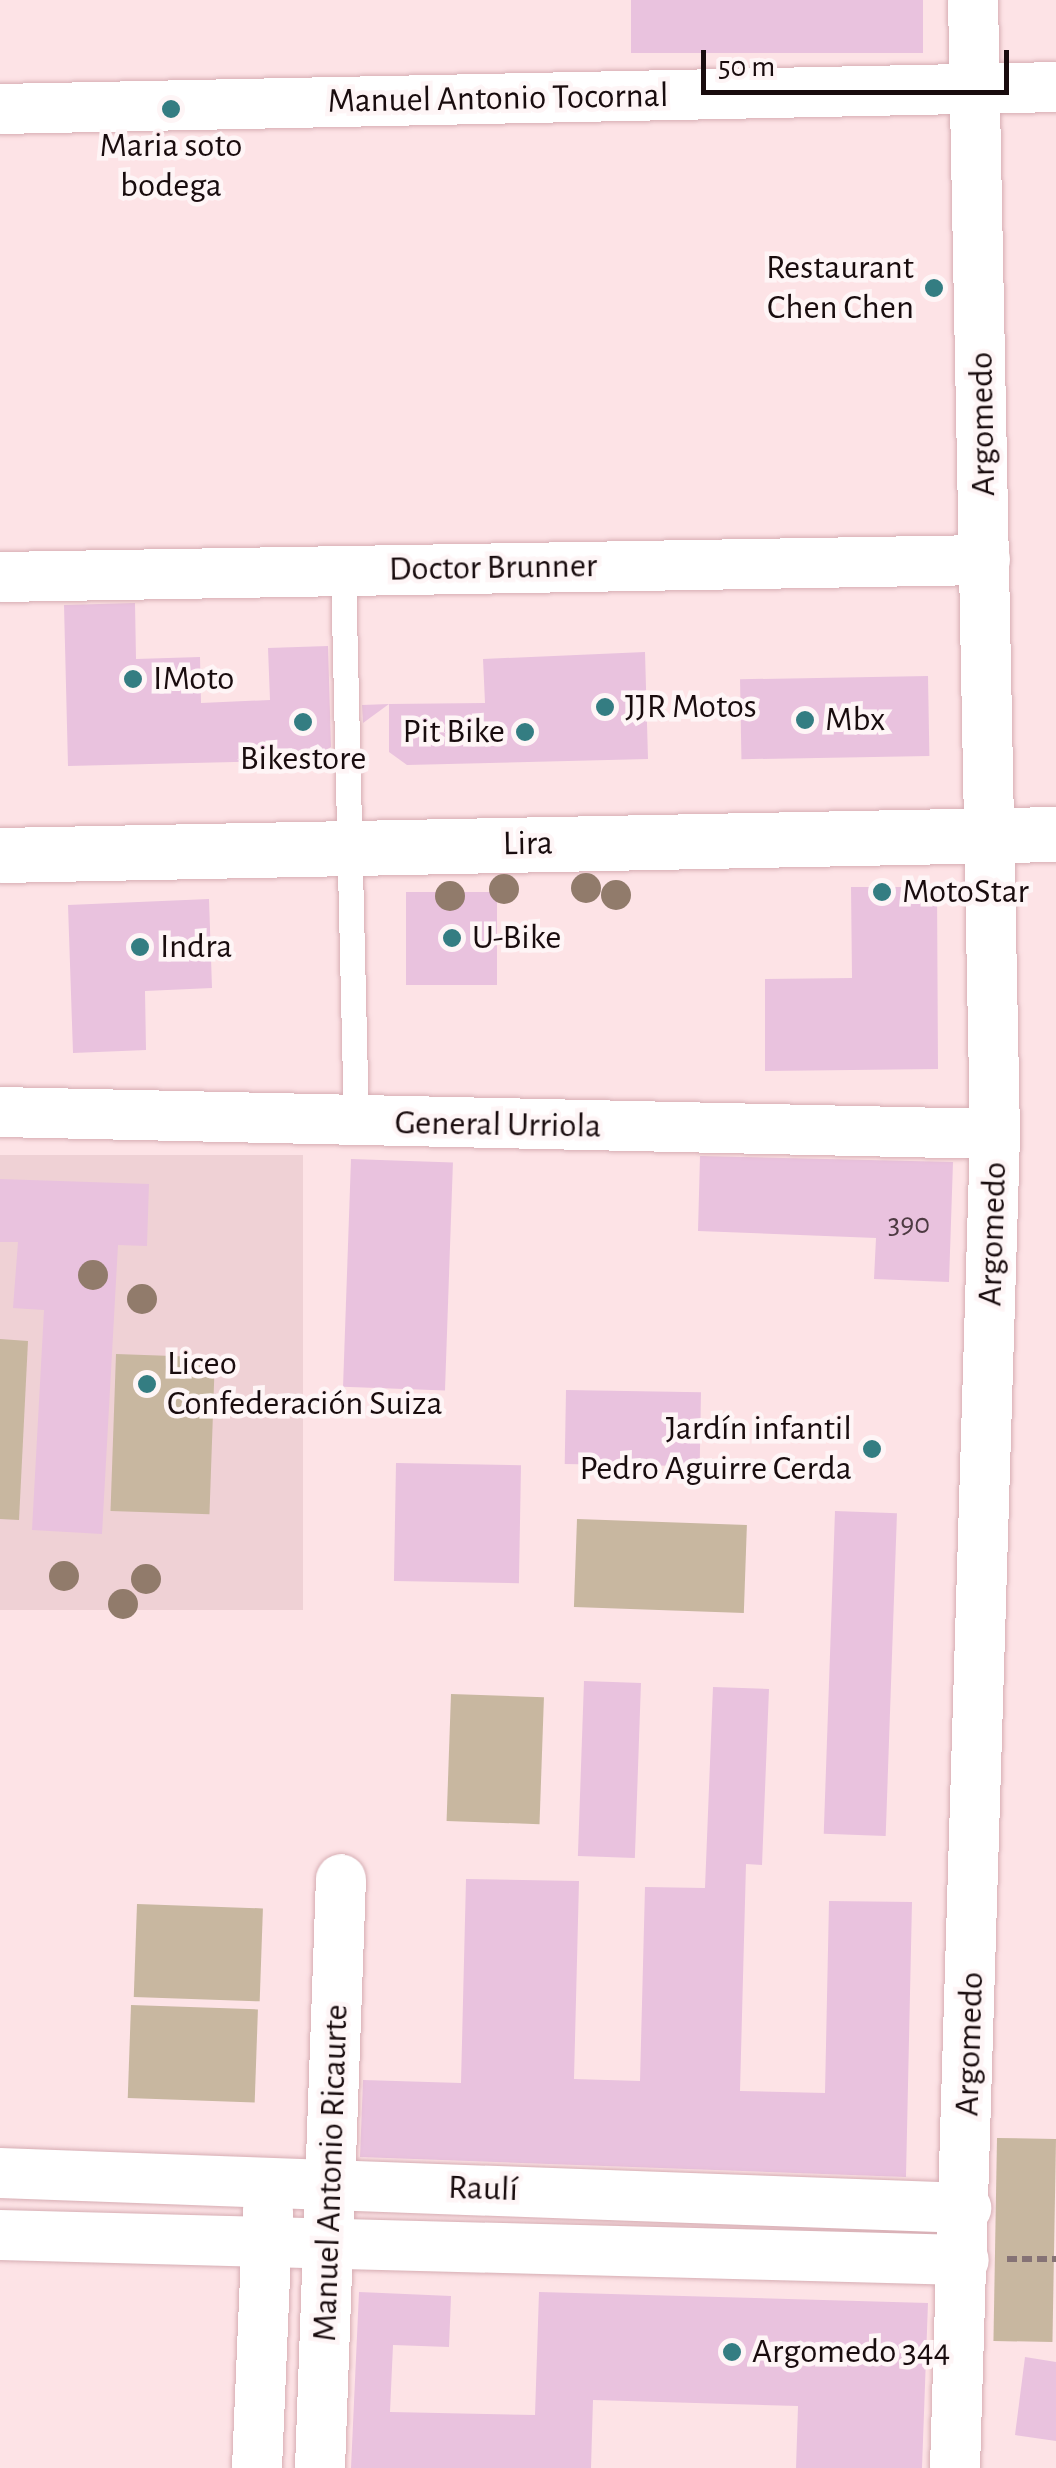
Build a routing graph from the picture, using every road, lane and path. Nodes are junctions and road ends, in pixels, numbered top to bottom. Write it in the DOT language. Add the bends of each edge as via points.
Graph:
graph roads {
  1 [pos="974,0"];
  2 [pos="1056,88"];
  3 [pos="975,90"];
  4 [pos="0,110"];
  5 [pos="986,560"];
  6 [pos="343,571"];
  7 [pos="0,577"];
  8 [pos="991,834"];
  9 [pos="1056,834"];
  10 [pos="350,848"];
  11 [pos="0,854"];
  12 [pos="0,1112"];
  13 [pos="356,1122"];
  14 [pos="996,1134"];
  15 [pos="341,1879"];
  16 [pos="0,2173"];
  17 [pos="270,2180"];
  18 [pos="331,2183"];
  19 [pos="966,2208"];
  20 [pos="0,2235"];
  21 [pos="267,2240"];
  22 [pos="328,2244"];
  23 [pos="964,2260"];
  24 [pos="258,2459"];
  25 [pos="320,2460"];
  26 [pos="955,2468"];
  1 -- 3 [label="street, Argomedo"];
  2 -- 3 [label="street, Manuel Antonio Tocornal"];
  3 -- 4 [label="street, Manuel Antonio Tocornal"];
  3 -- 5 [label="street, Argomedo"];
  5 -- 6 [label="street, Doctor Brunner"];
  5 -- 8 [label="street, Argomedo"];
  6 -- 7 [label="street, Doctor Brunner"];
  6 -- 10 [label="lane"];
  8 -- 9 [label="main road, Lira"];
  8 -- 10 [label="main road, Lira"];
  8 -- 14 [label="street, Argomedo"];
  10 -- 11 [label="main road, Lira"];
  10 -- 13 [label="lane"];
  12 -- 13 [label="street, General Urriola"];
  13 -- 14 [label="street, General Urriola"];
  14 -- 19 [label="street, Argomedo"];
  15 -- 18 [label="street, Manuel Antonio Ricaurte"];
  16 -- 17 [label="street, Raulí"];
  17 -- 18 [label="street, Raulí"];
  17 -- 21 [label="street, Manuel Antonio Ricaurte"];
  18 -- 19 [label="street, Raulí"];
  18 -- 22 [label="street, Manuel Antonio Ricaurte"];
  19 -- 23 [label="street, Argomedo"];
  20 -- 21 [label="street, Raulí"];
  21 -- 22 [label="street, Raulí"];
  21 -- 24 [label="street, Manuel Antonio Ricaurte"];
  22 -- 23 [label="street, Raulí"];
  22 -- 25 [label="street, Manuel Antonio Ricaurte"];
  23 -- 26 [label="street, Argomedo"];
  24 -- 25 [label="street"];
}
